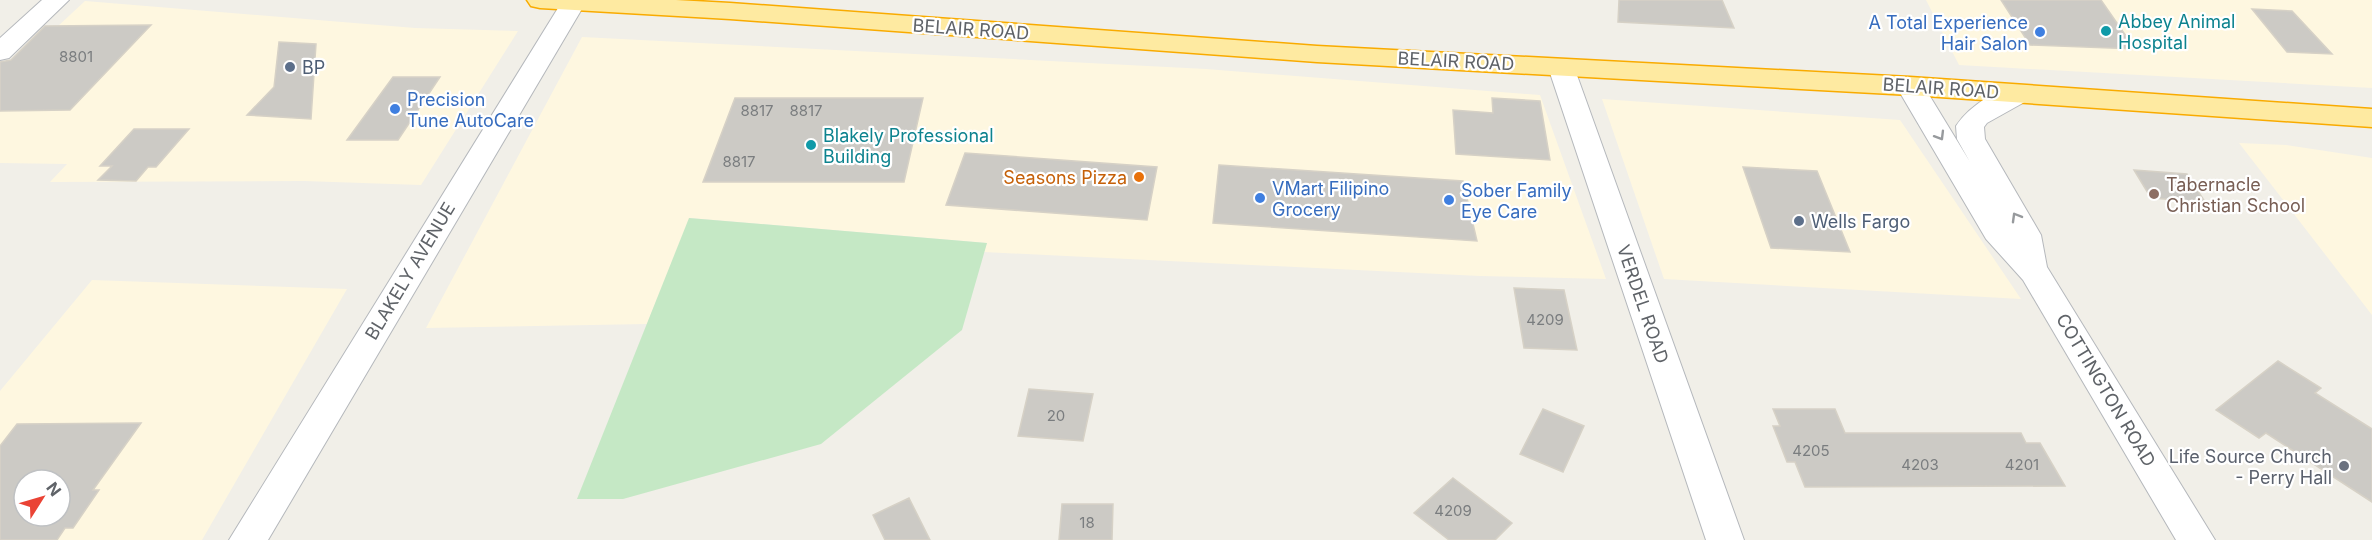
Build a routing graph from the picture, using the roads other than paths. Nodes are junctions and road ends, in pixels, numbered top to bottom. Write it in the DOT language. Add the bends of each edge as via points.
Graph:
graph roads {
  1 [pos="57,0"];
  2 [pos="540,0"];
  3 [pos="574,2"];
  4 [pos="0,52"];
  5 [pos="1561,67"];
  6 [pos="1910,86"];
  7 [pos="2020,93"];
  8 [pos="2372,118"];
  9 [pos="2034,272"];
  10 [pos="248,540"];
  11 [pos="1725,540"];
  12 [pos="2196,540"];
  1 -- 4 [label="street"];
  2 -- 3 [label="highway, BELAIR ROAD"];
  3 -- 5 [label="highway, BELAIR ROAD"];
  3 -- 10 [label="street, BLAKELY AVENUE"];
  5 -- 6 [label="highway, BELAIR ROAD"];
  5 -- 11 [label="street, VERDEL ROAD"];
  6 -- 7 [label="highway, BELAIR ROAD"];
  6 -- 9 [label="street, COTTINGTON ROAD, one-way" via="1997,232"];
  7 -- 8 [label="highway, BELAIR ROAD"];
  9 -- 7 [label="street, COTTINGTON ROAD, one-way" via="2026,235 1971,139 1970,126 1977,117"];
  9 -- 12 [label="street, COTTINGTON ROAD"];
}
